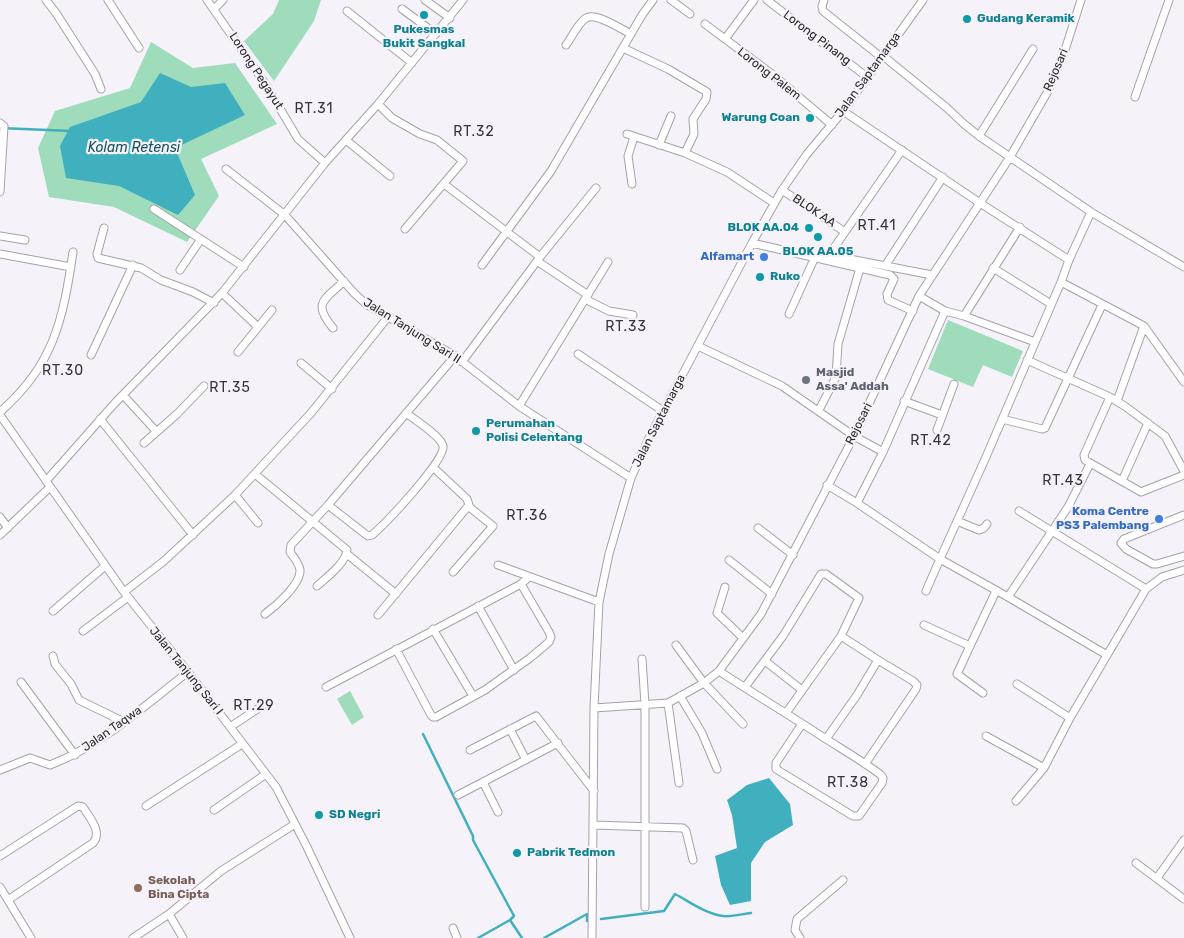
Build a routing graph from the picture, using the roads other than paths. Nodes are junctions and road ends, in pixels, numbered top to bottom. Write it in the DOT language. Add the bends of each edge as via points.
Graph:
graph roads {
  1 [pos="48,0"];
  2 [pos="108,0"];
  3 [pos="207,0"];
  4 [pos="223,0"];
  5 [pos="425,0"];
  6 [pos="463,0"];
  7 [pos="653,0"];
  8 [pos="671,0"];
  9 [pos="754,0"];
  10 [pos="767,0"];
  11 [pos="824,0"];
  12 [pos="924,0"];
  13 [pos="1081,0"];
  14 [pos="1170,0"];
  15 [pos="214,9"];
  16 [pos="402,9"];
  17 [pos="347,11"];
  18 [pos="690,14"];
  19 [pos="450,18"];
  20 [pos="706,24"];
  21 [pos="436,34"];
  22 [pos="631,34"];
  23 [pos="725,39"];
  24 [pos="566,44"];
  25 [pos="139,48"];
  26 [pos="623,48"];
  27 [pos="1033,49"];
  28 [pos="882,56"];
  29 [pos="412,62"];
  30 [pos="867,77"];
  31 [pos="101,89"];
  32 [pos="1135,97"];
  33 [pos="378,104"];
  34 [pos="843,111"];
  35 [pos="671,116"];
  36 [pos="832,125"];
  37 [pos="3,127"];
  38 [pos="979,136"];
  39 [pos="346,140"];
  40 [pos="658,145"];
  41 [pos="902,150"];
  42 [pos="685,153"];
  43 [pos="1010,157"];
  44 [pos="325,164"];
  45 [pos="226,169"];
  46 [pos="390,176"];
  47 [pos="943,177"];
  48 [pos="444,184"];
  49 [pos="632,184"];
  50 [pos="596,188"];
  51 [pos="782,190"];
  52 [pos="0,192"];
  53 [pos="774,203"];
  54 [pos="980,203"];
  55 [pos="154,208"];
  56 [pos="1091,212"];
  57 [pos="285,215"];
  58 [pos="1020,227"];
  59 [pos="104,228"];
  60 [pos="405,229"];
  61 [pos="507,231"];
  62 [pos="845,232"];
  63 [pos="0,236"];
  64 [pos="201,239"];
  65 [pos="25,240"];
  66 [pos="752,243"];
  67 [pos="73,252"];
  68 [pos="0,254"];
  69 [pos="815,257"];
  70 [pos="539,259"];
  71 [pos="1069,260"];
  72 [pos="608,262"];
  73 [pos="133,265"];
  74 [pos="482,265"];
  75 [pos="71,266"];
  76 [pos="885,266"];
  77 [pos="244,267"];
  78 [pos="1184,267"];
  79 [pos="860,268"];
  80 [pos="993,268"];
  81 [pos="180,270"];
  82 [pos="932,275"];
  83 [pos="344,281"];
  84 [pos="1061,282"];
  85 [pos="222,293"];
  86 [pos="919,296"];
  87 [pos="586,297"];
  88 [pos="214,302"];
  89 [pos="1051,304"];
  90 [pos="1102,305"];
  91 [pos="272,310"];
  92 [pos="913,311"];
  93 [pos="945,311"];
  94 [pos="789,314"];
  95 [pos="633,315"];
  96 [pos="964,316"];
  97 [pos="388,317"];
  98 [pos="1144,326"];
  99 [pos="258,327"];
  100 [pos="333,328"];
  101 [pos="1035,342"];
  102 [pos="698,346"];
  103 [pos="238,352"];
  104 [pos="578,354"];
  105 [pos="91,355"];
  106 [pos="455,356"];
  107 [pos="1027,360"];
  108 [pos="462,362"];
  109 [pos="300,363"];
  110 [pos="1069,378"];
  111 [pos="1184,382"];
  112 [pos="954,384"];
  113 [pos="204,386"];
  114 [pos="332,389"];
  115 [pos="123,395"];
  116 [pos="1110,397"];
  117 [pos="904,401"];
  118 [pos="1117,401"];
  119 [pos="519,406"];
  120 [pos="820,410"];
  121 [pos="663,411"];
  122 [pos="0,413"];
  123 [pos="406,413"];
  124 [pos="942,415"];
  125 [pos="100,419"];
  126 [pos="1002,419"];
  127 [pos="1148,423"];
  128 [pos="937,430"];
  129 [pos="156,431"];
  130 [pos="854,436"];
  131 [pos="144,443"];
  132 [pos="883,452"];
  133 [pos="1090,464"];
  134 [pos="434,468"];
  135 [pos="1184,473"];
  136 [pos="254,474"];
  137 [pos="631,478"];
  138 [pos="1122,481"];
  139 [pos="48,484"];
  140 [pos="827,486"];
  141 [pos="235,495"];
  142 [pos="857,503"];
  143 [pos="328,505"];
  144 [pos="468,506"];
  145 [pos="1019,511"];
  146 [pos="1184,515"];
  147 [pos="0,517"];
  148 [pos="957,521"];
  149 [pos="313,522"];
  150 [pos="258,523"];
  151 [pos="987,524"];
  152 [pos="8,528"];
  153 [pos="758,528"];
  154 [pos="1052,531"];
  155 [pos="0,535"];
  156 [pos="193,535"];
  157 [pos="347,554"];
  158 [pos="793,555"];
  159 [pos="1184,556"];
  160 [pos="940,559"];
  161 [pos="729,560"];
  162 [pos="498,565"];
  163 [pos="105,566"];
  164 [pos="1184,570"];
  165 [pos="453,572"];
  166 [pos="529,577"];
  167 [pos="521,584"];
  168 [pos="317,586"];
  169 [pos="725,587"];
  170 [pos="1146,589"];
  171 [pos="996,590"];
  172 [pos="926,591"];
  173 [pos="126,594"];
  174 [pos="396,594"];
  175 [pos="772,594"];
  176 [pos="1008,597"];
  177 [pos="599,602"];
  178 [pos="478,606"];
  179 [pos="53,612"];
  180 [pos="266,614"];
  181 [pos="378,615"];
  182 [pos="924,625"];
  183 [pos="433,629"];
  184 [pos="83,631"];
  185 [pos="841,636"];
  186 [pos="743,638"];
  187 [pos="676,645"];
  188 [pos="970,646"];
  189 [pos="396,649"];
  190 [pos="1107,655"];
  191 [pos="53,656"];
  192 [pos="642,660"];
  193 [pos="878,660"];
  194 [pos="765,661"];
  195 [pos="514,670"];
  196 [pos="719,671"];
  197 [pos="188,672"];
  198 [pos="21,682"];
  199 [pos="704,683"];
  200 [pos="1017,684"];
  201 [pos="326,687"];
  202 [pos="745,687"];
  203 [pos="802,690"];
  204 [pos="983,693"];
  205 [pos="473,696"];
  206 [pos="680,696"];
  207 [pos="268,702"];
  208 [pos="668,703"];
  209 [pos="645,704"];
  210 [pos="594,708"];
  211 [pos="786,713"];
  212 [pos="1070,718"];
  213 [pos="124,722"];
  214 [pos="743,724"];
  215 [pos="802,724"];
  216 [pos="230,727"];
  217 [pos="510,729"];
  218 [pos="986,736"];
  219 [pos="826,739"];
  220 [pos="558,743"];
  221 [pos="242,744"];
  222 [pos="470,750"];
  223 [pos="75,754"];
  224 [pos="526,760"];
  225 [pos="866,764"];
  226 [pos="1044,768"];
  227 [pos="717,769"];
  228 [pos="0,770"];
  229 [pos="266,774"];
  230 [pos="483,782"];
  231 [pos="679,783"];
  232 [pos="594,791"];
  233 [pos="458,795"];
  234 [pos="1016,801"];
  235 [pos="146,806"];
  236 [pos="214,810"];
  237 [pos="498,812"];
  238 [pos="295,824"];
  239 [pos="594,825"];
  240 [pos="645,826"];
  241 [pos="1184,840"];
  242 [pos="0,856"];
  243 [pos="693,860"];
  244 [pos="1136,863"];
  245 [pos="1157,878"];
  246 [pos="843,880"];
  247 [pos="1,890"];
  248 [pos="1184,899"];
  249 [pos="8,900"];
  250 [pos="644,906"];
  251 [pos="169,914"];
  252 [pos="453,928"];
  253 [pos="30,938"];
  254 [pos="133,938"];
  255 [pos="183,938"];
  256 [pos="350,938"];
  257 [pos="457,938"];
  258 [pos="592,938"];
  259 [pos="800,938"];
  1 -- 31 [label="street" via="95,74"];
  2 -- 25 [label="street"];
  3 -- 15 [label="street, Lorong Pegayut"];
  4 -- 15 [label="street"];
  5 -- 19 [label="street"];
  6 -- 19 [label="street"];
  7 -- 22 [label="street"];
  8 -- 18 [label="street"];
  9 -- 23 [label="street"];
  10 -- 30 [label="street, Lorong Pinang"];
  11 -- 28 [label="street" via="824,11"];
  12 -- 28 [label="street, Jalan Saptamarga"];
  13 -- 43 [label="street, Rejosari" via="1053,80"];
  14 -- 32 [label="street"];
  15 -- 44 [label="street, Lorong Pegayut" via="298,139"];
  16 -- 21 [label="street"];
  17 -- 29 [label="street"];
  19 -- 21 [label="street"];
  20 -- 23 [label="street, Lorong Palem"];
  21 -- 29 [label="street"];
  22 -- 24 [label="street" via="604,20 590,17"];
  22 -- 26 [label="street"];
  23 -- 36 [label="street, Lorong Palem"];
  26 -- 42 [label="street" via="707,92 706,100 693,119 694,134"];
  26 -- 61 [label="street" via="551,171"];
  27 -- 38 [label="street"];
  28 -- 30 [label="street, Jalan Saptamarga"];
  28 -- 38 [label="street"];
  29 -- 33 [label="street"];
  30 -- 34 [label="street, Jalan Saptamarga"];
  33 -- 39 [label="street"];
  33 -- 48 [label="street" via="392,118 436,140 463,161"];
  34 -- 36 [label="street, Jalan Saptamarga"];
  34 -- 41 [label="street"];
  35 -- 40 [label="street"];
  36 -- 51 [label="street, Jalan Saptamarga"];
  37 -- 52 [label="street"];
  38 -- 43 [label="street"];
  39 -- 44 [label="street"];
  39 -- 46 [label="street"];
  40 -- 42 [label="street"];
  40 -- 49 [label="street" via="630,136 628,156"];
  41 -- 47 [label="street"];
  41 -- 62 [label="street"];
  42 -- 53 [label="street" via="727,172"];
  43 -- 54 [label="street, Rejosari"];
  43 -- 56 [label="street"];
  44 -- 57 [label="street"];
  45 -- 57 [label="street, Jalan Tanjung Sari II"];
  47 -- 54 [label="street"];
  47 -- 76 [label="street"];
  48 -- 60 [label="street"];
  48 -- 61 [label="street"];
  50 -- 70 [label="street"];
  51 -- 53 [label="street, Jalan Saptamarga"];
  51 -- 62 [label="street, BLOK AA"];
  53 -- 66 [label="street, Jalan Saptamarga"];
  54 -- 58 [label="street"];
  54 -- 82 [label="street, Rejosari"];
  55 -- 64 [label="street"];
  56 -- 71 [label="street"];
  56 -- 78 [label="street"];
  57 -- 77 [label="street"];
  57 -- 83 [label="street, Jalan Tanjung Sari II"];
  58 -- 71 [label="street"];
  58 -- 80 [label="street"];
  59 -- 73 [label="street" via="97,257"];
  61 -- 70 [label="street"];
  61 -- 74 [label="street"];
  62 -- 76 [label="street" via="829,255"];
  63 -- 65 [label="street"];
  64 -- 77 [label="street"];
  64 -- 81 [label="street"];
  66 -- 69 [label="street"];
  66 -- 102 [label="street, Jalan Saptamarga"];
  67 -- 75 [label="street"];
  68 -- 75 [label="street"];
  69 -- 79 [label="street"];
  69 -- 94 [label="street"];
  70 -- 87 [label="street"];
  70 -- 108 [label="street"];
  71 -- 84 [label="street"];
  72 -- 87 [label="street"];
  73 -- 88 [label="street"];
  73 -- 105 [label="street"];
  75 -- 122 [label="street" via="58,329 49,352 19,396"];
  76 -- 82 [label="street"];
  77 -- 85 [label="street"];
  79 -- 92 [label="street" via="890,275 894,279 888,300"];
  79 -- 120 [label="street" via="839,338 836,377"];
  80 -- 89 [label="street"];
  80 -- 96 [label="street"];
  82 -- 86 [label="street, Rejosari"];
  83 -- 97 [label="street, Jalan Tanjung Sari II" via="366,304"];
  83 -- 100 [label="street" via="322,306 322,314"];
  84 -- 89 [label="street"];
  84 -- 90 [label="street"];
  85 -- 88 [label="street"];
  85 -- 99 [label="street"];
  86 -- 92 [label="street, Rejosari"];
  86 -- 93 [label="street"];
  87 -- 95 [label="street" via="609,310"];
  87 -- 119 [label="street"];
  88 -- 115 [label="street"];
  89 -- 101 [label="street"];
  90 -- 98 [label="street"];
  90 -- 110 [label="street"];
  91 -- 99 [label="street"];
  92 -- 130 [label="street, Rejosari"];
  93 -- 96 [label="street"];
  93 -- 117 [label="street"];
  96 -- 101 [label="street"];
  97 -- 106 [label="street, Jalan Tanjung Sari II"];
  97 -- 114 [label="street"];
  98 -- 111 [label="street"];
  98 -- 118 [label="street"];
  99 -- 103 [label="street"];
  101 -- 107 [label="street"];
  102 -- 120 [label="street" via="772,380"];
  102 -- 121 [label="street, Jalan Saptamarga"];
  104 -- 121 [label="street"];
  106 -- 108 [label="street, Jalan Tanjung Sari II"];
  106 -- 123 [label="street"];
  107 -- 110 [label="street"];
  107 -- 126 [label="street"];
  108 -- 119 [label="street, Jalan Tanjung Sari II"];
  109 -- 114 [label="street"];
  110 -- 116 [label="street"];
  110 -- 126 [label="street" via="1045,428"];
  112 -- 124 [label="street"];
  113 -- 129 [label="street"];
  114 -- 136 [label="street"];
  115 -- 125 [label="street"];
  115 -- 129 [label="street"];
  116 -- 118 [label="street"];
  116 -- 133 [label="street" via="1084,455"];
  117 -- 124 [label="street"];
  117 -- 132 [label="street"];
  118 -- 127 [label="street"];
  119 -- 137 [label="street, Jalan Tanjung Sari II"];
  120 -- 130 [label="street"];
  121 -- 137 [label="street, Jalan Saptamarga"];
  122 -- 139 [label="street, Jalan Tanjung Sari I"];
  123 -- 134 [label="street" via="442,443 443,451"];
  123 -- 143 [label="street"];
  124 -- 128 [label="street"];
  125 -- 139 [label="street"];
  125 -- 156 [label="street"];
  126 -- 148 [label="street"];
  127 -- 135 [label="street" via="1168,440"];
  127 -- 138 [label="street"];
  129 -- 131 [label="street"];
  130 -- 132 [label="street"];
  130 -- 140 [label="street, Rejosari"];
  132 -- 142 [label="street"];
  133 -- 138 [label="street"];
  133 -- 154 [label="street"];
  134 -- 143 [label="street" via="372,535 368,536"];
  134 -- 144 [label="street" via="467,499"];
  135 -- 138 [label="street" via="1142,492"];
  136 -- 141 [label="street"];
  136 -- 149 [label="street"];
  137 -- 177 [label="street, Jalan Saptamarga"];
  139 -- 152 [label="street"];
  139 -- 163 [label="street, Jalan Tanjung Sari I"];
  140 -- 142 [label="street"];
  140 -- 158 [label="street, Rejosari"];
  141 -- 150 [label="street"];
  141 -- 156 [label="street"];
  142 -- 160 [label="street"];
  143 -- 149 [label="street"];
  144 -- 165 [label="street" via="493,526"];
  144 -- 174 [label="street"];
  145 -- 154 [label="street"];
  146 -- 159 [label="street" via="1121,543 1153,564"];
  147 -- 152 [label="street"];
  148 -- 151 [label="street" via="979,530"];
  148 -- 160 [label="street"];
  149 -- 157 [label="street" via="346,548"];
  149 -- 180 [label="street" via="290,549 300,575 281,601"];
  152 -- 155 [label="street"];
  153 -- 158 [label="street"];
  154 -- 170 [label="street"];
  154 -- 176 [label="street"];
  156 -- 173 [label="street"];
  157 -- 168 [label="street"];
  157 -- 174 [label="street"];
  158 -- 175 [label="street, Rejosari"];
  160 -- 171 [label="street"];
  160 -- 172 [label="street"];
  161 -- 175 [label="street"];
  162 -- 166 [label="street"];
  163 -- 173 [label="street, Jalan Tanjung Sari I"];
  163 -- 179 [label="street"];
  164 -- 170 [label="street" via="1162,577"];
  166 -- 167 [label="street"];
  166 -- 177 [label="street"];
  167 -- 178 [label="street"];
  167 -- 195 [label="street" via="551,637"];
  169 -- 186 [label="street" via="717,613"];
  170 -- 190 [label="street"];
  171 -- 176 [label="street"];
  171 -- 188 [label="street"];
  173 -- 184 [label="street"];
  173 -- 197 [label="street, Jalan Tanjung Sari I"];
  174 -- 181 [label="street"];
  175 -- 186 [label="street, Rejosari"];
  176 -- 190 [label="street"];
  177 -- 210 [label="street, Jalan Saptamarga"];
  178 -- 183 [label="street"];
  178 -- 195 [label="street"];
  182 -- 188 [label="street"];
  183 -- 189 [label="street"];
  183 -- 205 [label="street"];
  185 -- 193 [label="street"];
  185 -- 194 [label="street" via="858,598 826,574 821,574"];
  185 -- 203 [label="street"];
  186 -- 196 [label="street, Rejosari"];
  187 -- 199 [label="street"];
  188 -- 204 [label="street" via="957,674"];
  189 -- 201 [label="street"];
  189 -- 205 [label="street" via="433,718"];
  190 -- 212 [label="street"];
  191 -- 213 [label="street" via="79,700"];
  192 -- 209 [label="street"];
  193 -- 219 [label="street" via="858,695"];
  193 -- 225 [label="street" via="913,681 917,687"];
  194 -- 202 [label="street"];
  194 -- 203 [label="street"];
  195 -- 205 [label="street"];
  196 -- 199 [label="street, Rejosari"];
  196 -- 202 [label="street"];
  197 -- 213 [label="street, Jalan Taqwa"];
  197 -- 216 [label="street, Jalan Tanjung Sari I"];
  198 -- 223 [label="street"];
  199 -- 206 [label="street, Rejosari"];
  199 -- 214 [label="street"];
  200 -- 212 [label="street"];
  202 -- 211 [label="street"];
  203 -- 211 [label="street"];
  206 -- 208 [label="street, Rejosari"];
  206 -- 227 [label="street" via="702,733"];
  207 -- 216 [label="street"];
  208 -- 209 [label="street, Rejosari"];
  208 -- 231 [label="street"];
  209 -- 210 [label="street, Rejosari"];
  209 -- 240 [label="street"];
  210 -- 232 [label="street, Jalan Saptamarga"];
  211 -- 215 [label="street"];
  212 -- 226 [label="street"];
  213 -- 223 [label="street, Jalan Taqwa"];
  215 -- 219 [label="street"];
  215 -- 225 [label="street" via="776,763 776,768 855,817 860,815 883,781 881,775"];
  216 -- 221 [label="street, Jalan Tanjung Sari I"];
  217 -- 220 [label="street" via="536,716"];
  217 -- 222 [label="street"];
  217 -- 224 [label="street"];
  218 -- 226 [label="street"];
  219 -- 225 [label="street"];
  220 -- 224 [label="street"];
  220 -- 232 [label="street"];
  221 -- 229 [label="street, Jalan Tanjung Sari I"];
  221 -- 235 [label="street"];
  223 -- 228 [label="street, Jalan Taqwa" via="50,765 30,758"];
  224 -- 230 [label="street"];
  226 -- 234 [label="street"];
  229 -- 236 [label="street"];
  229 -- 238 [label="street, Jalan Tanjung Sari I" via="282,796"];
  230 -- 233 [label="street"];
  230 -- 237 [label="street"];
  232 -- 239 [label="street, Jalan Saptamarga"];
  238 -- 251 [label="street" via="221,871"];
  238 -- 256 [label="street, Jalan Tanjung Sari I"];
  239 -- 240 [label="street"];
  239 -- 258 [label="street, Jalan Saptamarga"];
  240 -- 243 [label="street" via="683,828"];
  240 -- 250 [label="street"];
  241 -- 245 [label="street"];
  242 -- 249 [label="street" via="78,806 83,807 97,831 93,843"];
  244 -- 245 [label="street"];
  245 -- 248 [label="street"];
  246 -- 259 [label="street" via="797,919 795,930"];
  247 -- 249 [label="street"];
  249 -- 253 [label="street"];
  251 -- 254 [label="street"];
  251 -- 255 [label="street"];
  252 -- 257 [label="street"];
}
